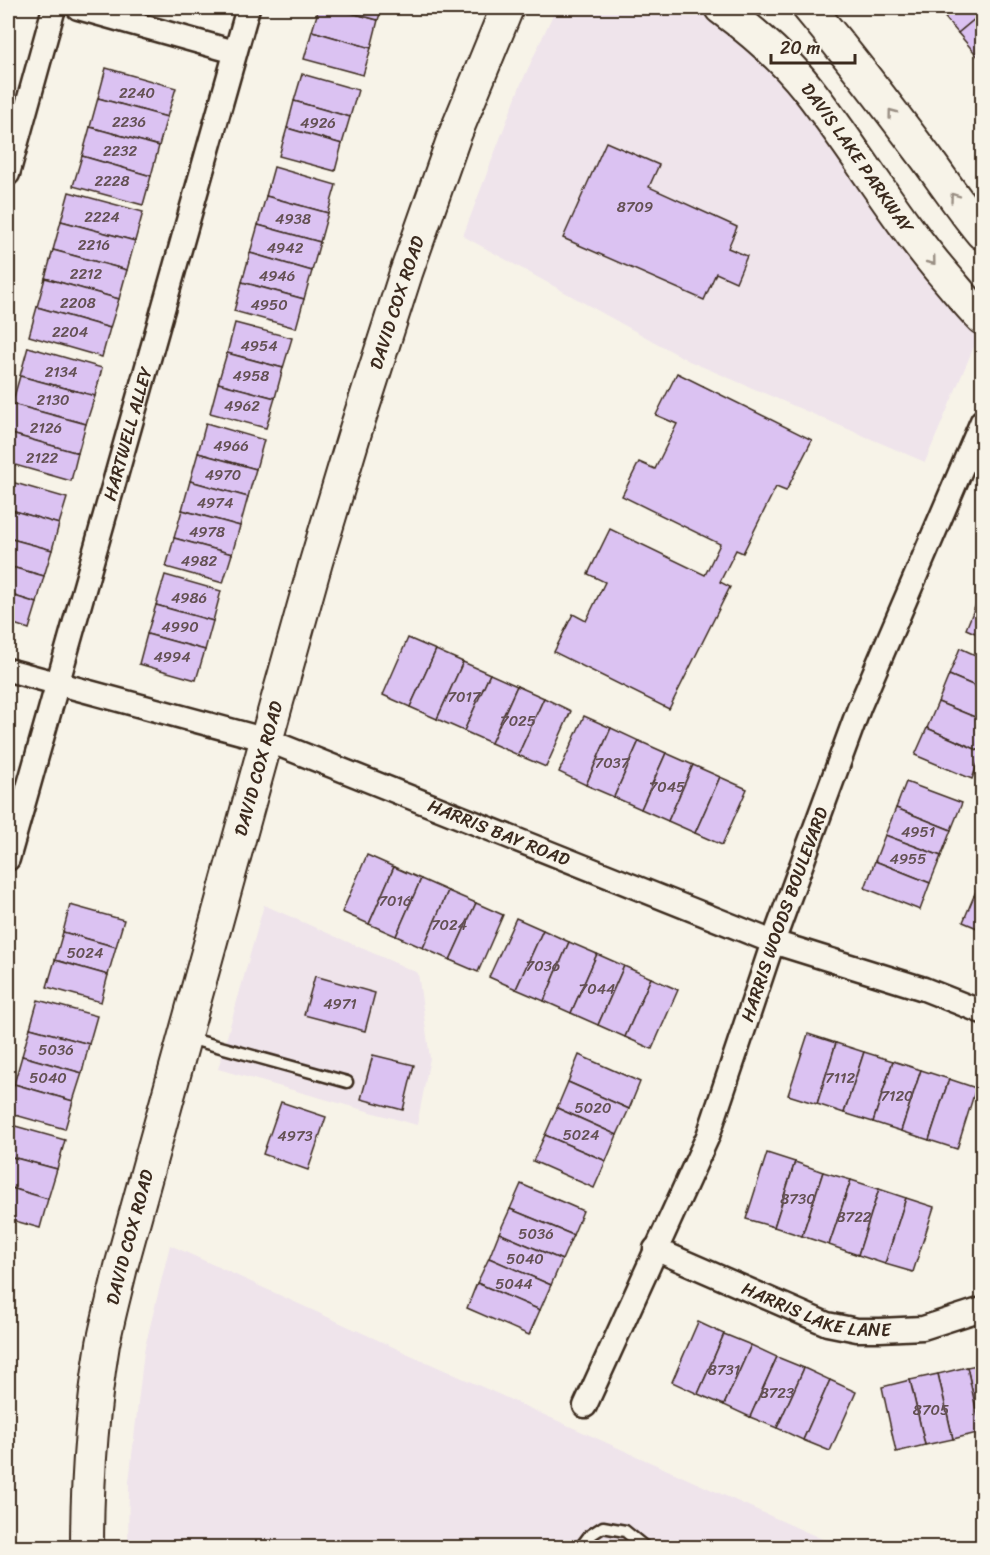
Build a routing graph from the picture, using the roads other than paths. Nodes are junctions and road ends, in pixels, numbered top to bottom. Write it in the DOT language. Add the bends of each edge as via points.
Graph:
graph roads {
  1 [pos="54,8"];
  2 [pos="78,8"];
  3 [pos="248,8"];
  4 [pos="507,8"];
  5 [pos="721,8"];
  6 [pos="809,8"];
  7 [pos="235,52"];
  8 [pos="8,174"];
  9 [pos="982,233"];
  10 [pos="982,318"];
  11 [pos="982,421"];
  12 [pos="8,670"];
  13 [pos="57,684"];
  14 [pos="267,740"];
  15 [pos="8,859"];
  16 [pos="773,942"];
  17 [pos="982,1012"];
  18 [pos="185,1037"];
  19 [pos="347,1082"];
  20 [pos="655,1249"];
  21 [pos="982,1309"];
  22 [pos="585,1406"];
  23 [pos="87,1548"];
  24 [pos="580,1548"];
  25 [pos="646,1548"];
  1 -- 8 [label="street"];
  2 -- 7 [label="street"];
  3 -- 7 [label="street, HARTWELL ALLEY"];
  4 -- 14 [label="main road, DAVID COX ROAD" via="454,137 406,273 316,562"];
  5 -- 10 [label="main road, DAVIS LAKE PARKWAY, one-way" via="777,55 807,87 902,223"];
  9 -- 6 [label="main road, one-way"];
  7 -- 13 [label="street, HARTWELL ALLEY"];
  11 -- 16 [label="street, HARRIS WOODS BOULEVARD" via="859,708"];
  12 -- 13 [label="street, HARRIS BAY ROAD"];
  13 -- 14 [label="street, HARRIS BAY ROAD"];
  13 -- 15 [label="street, HARTWELL ALLEY"];
  14 -- 16 [label="street, HARRIS BAY ROAD"];
  14 -- 18 [label="main road, DAVID COX ROAD"];
  16 -- 17 [label="street, HARRIS BAY ROAD" via="924,989"];
  16 -- 20 [label="street, HARRIS WOODS BOULEVARD" via="708,1136"];
  18 -- 19 [label="lane"];
  18 -- 23 [label="main road, DAVID COX ROAD" via="121,1267 104,1343 93,1425"];
  20 -- 21 [label="street, HARRIS LAKE LANE" via="827,1324 857,1330 923,1328"];
  20 -- 22 [label="street, HARRIS WOODS BOULEVARD"];
  24 -- 25 [label="lane" via="603,1527 625,1531"];
}
